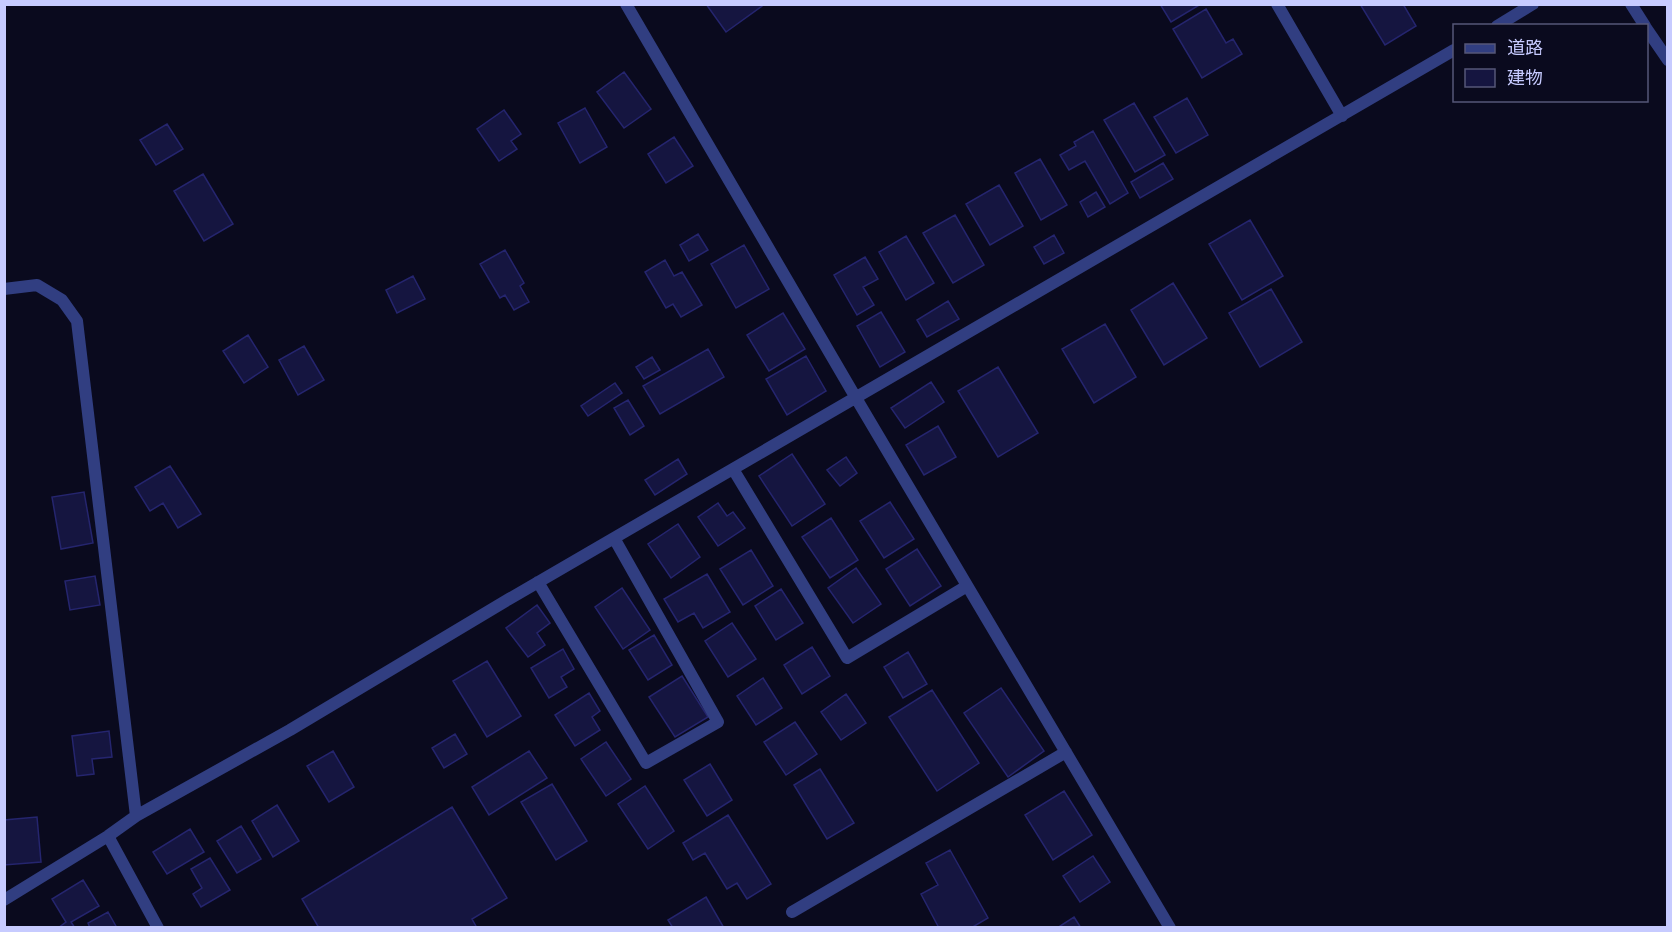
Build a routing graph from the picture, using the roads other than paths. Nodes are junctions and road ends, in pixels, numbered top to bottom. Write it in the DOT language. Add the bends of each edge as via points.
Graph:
graph roads {
  1 [pos="626,4"];
  2 [pos="1277,4"];
  3 [pos="1533,4"];
  4 [pos="1631,4"];
  5 [pos="1500,24"];
  6 [pos="1644,24"];
  7 [pos="1648,30"];
  8 [pos="1453,51"];
  9 [pos="1668,60"];
  10 [pos="1342,116"];
  11 [pos="4,289"];
  12 [pos="856,398"];
  13 [pos="733,469"];
  14 [pos="614,538"];
  15 [pos="538,582"];
  16 [pos="968,586"];
  17 [pos="1066,752"];
  18 [pos="136,816"];
  19 [pos="108,836"];
  20 [pos="4,900"];
  21 [pos="792,912"];
  22 [pos="158,927"];
  23 [pos="1170,927"];
  1 -- 12 [label="street"];
  2 -- 10 [label="street"];
  3 -- 5 [label="street"];
  4 -- 6 [label="street"];
  7 -- 9 [label="street"];
  8 -- 10 [label="street"];
  10 -- 12 [label="street"];
  11 -- 18 [label="street" via="37,285 62,300 77,321"];
  12 -- 13 [label="street"];
  12 -- 16 [label="street"];
  13 -- 14 [label="street"];
  13 -- 16 [label="street" via="847,658"];
  14 -- 15 [label="street"];
  14 -- 15 [label="street" via="718,722 646,763"];
  15 -- 18 [label="street" via="290,730"];
  16 -- 17 [label="street"];
  17 -- 21 [label="street"];
  17 -- 23 [label="street"];
  18 -- 19 [label="street"];
  19 -- 20 [label="street"];
  19 -- 22 [label="street"];
}
